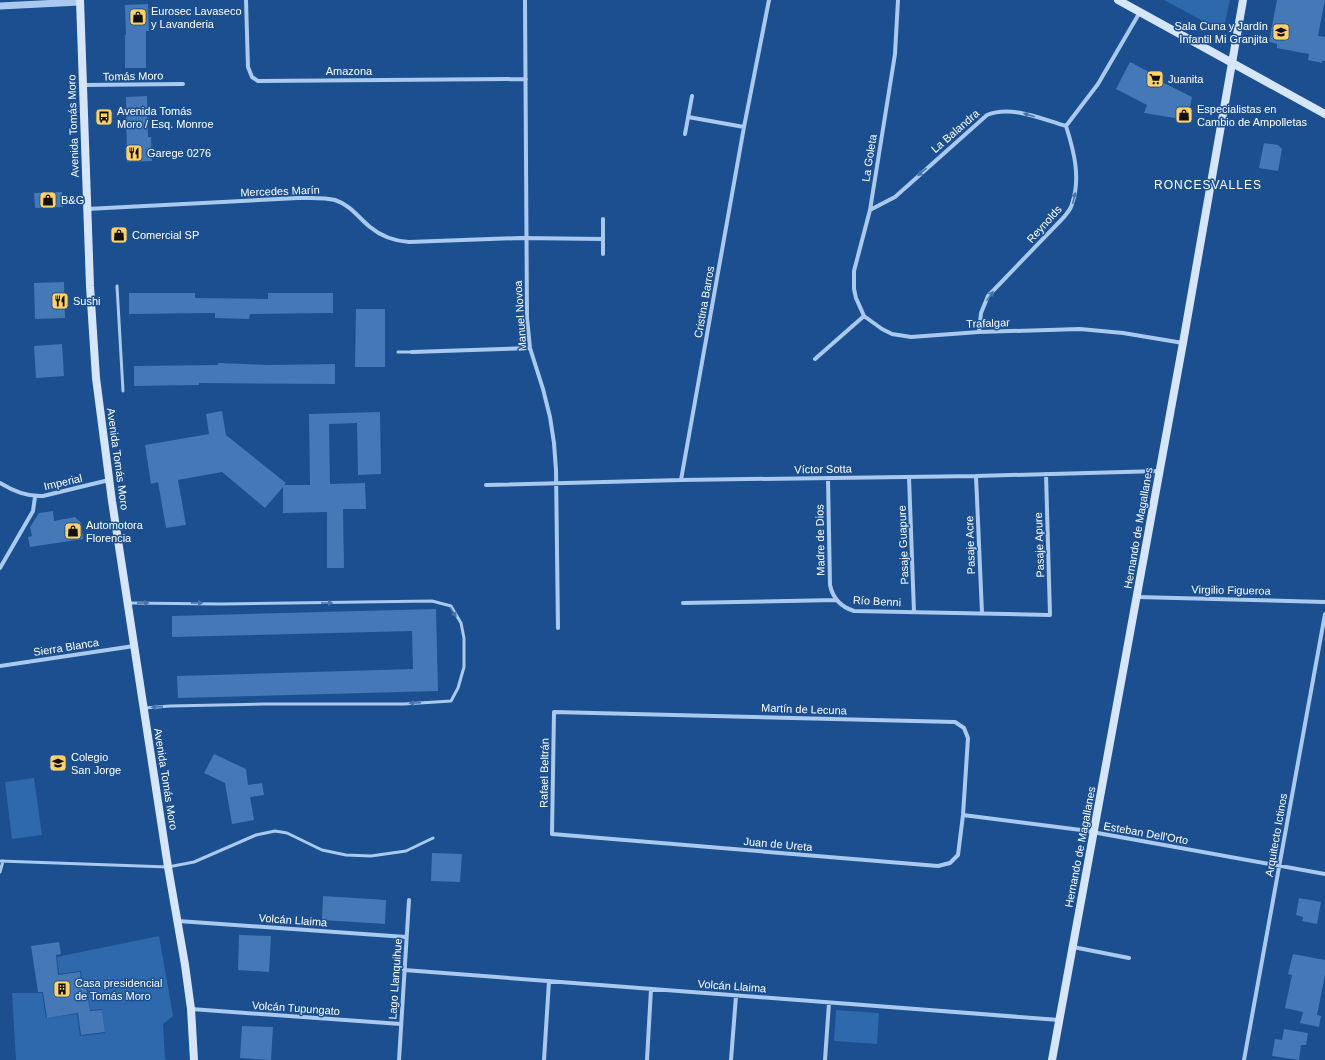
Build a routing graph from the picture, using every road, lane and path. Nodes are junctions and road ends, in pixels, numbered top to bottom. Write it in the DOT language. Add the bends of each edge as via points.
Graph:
graph roads {
  1 [pos="246,0"];
  2 [pos="526,0"];
  3 [pos="769,0"];
  4 [pos="898,0"];
  5 [pos="1118,0"];
  6 [pos="1243,0"];
  7 [pos="80,1"];
  8 [pos="0,6"];
  9 [pos="1140,12"];
  10 [pos="1231,62"];
  11 [pos="526,79"];
  12 [pos="183,84"];
  13 [pos="83,85"];
  14 [pos="692,96"];
  15 [pos="1325,114"];
  16 [pos="688,117"];
  17 [pos="1066,126"];
  18 [pos="744,127"];
  19 [pos="685,134"];
  20 [pos="87,209"];
  21 [pos="870,210"];
  22 [pos="603,219"];
  23 [pos="526,238"];
  24 [pos="603,239"];
  25 [pos="603,254"];
  26 [pos="117,286"];
  27 [pos="864,316"];
  28 [pos="979,332"];
  29 [pos="1183,343"];
  30 [pos="530,348"];
  31 [pos="398,352"];
  32 [pos="412,352"];
  33 [pos="815,359"];
  34 [pos="123,391"];
  35 [pos="1160,471"];
  36 [pos="1046,474"];
  37 [pos="976,476"];
  38 [pos="909,477"];
  39 [pos="828,478"];
  40 [pos="109,480"];
  41 [pos="681,480"];
  42 [pos="0,483"];
  43 [pos="556,483"];
  44 [pos="486,485"];
  45 [pos="35,497"];
  46 [pos="0,568"];
  47 [pos="1137,597"];
  48 [pos="836,600"];
  49 [pos="1325,602"];
  50 [pos="128,603"];
  51 [pos="683,603"];
  52 [pos="914,612"];
  53 [pos="982,613"];
  54 [pos="1325,614"];
  55 [pos="1050,615"];
  56 [pos="558,628"];
  57 [pos="134,646"];
  58 [pos="0,666"];
  59 [pos="144,708"];
  60 [pos="554,712"];
  61 [pos="963,816"];
  62 [pos="1094,833"];
  63 [pos="552,834"];
  64 [pos="433,838"];
  65 [pos="2,861"];
  66 [pos="1279,866"];
  67 [pos="168,867"];
  68 [pos="0,872"];
  69 [pos="1325,874"];
  70 [pos="409,900"];
  71 [pos="178,921"];
  72 [pos="406,937"];
  73 [pos="1073,946"];
  74 [pos="1129,958"];
  75 [pos="404,970"];
  76 [pos="549,982"];
  77 [pos="651,989"];
  78 [pos="736,996"];
  79 [pos="829,1003"];
  80 [pos="191,1009"];
  81 [pos="1059,1020"];
  82 [pos="401,1024"];
  83 [pos="194,1060"];
  84 [pos="399,1060"];
  85 [pos="544,1060"];
  86 [pos="647,1060"];
  87 [pos="731,1060"];
  88 [pos="825,1060"];
  89 [pos="1052,1060"];
  90 [pos="1244,1060"];
  1 -- 11 [label="street, Amazona" via="248,67 252,77 258,80"];
  2 -- 11 [label="street, Manuel Novoa"];
  3 -- 18 [label="street, Cristina Barros"];
  4 -- 21 [label="street, La Goleta" via="895,54"];
  5 -- 9 [label="main road"];
  6 -- 10 [label="main road, Hernando de Magallanes"];
  7 -- 8 [label="street"];
  7 -- 13 [label="main road, Avenida Tomás Moro"];
  9 -- 10 [label="main road"];
  9 -- 17 [label="street" via="1098,84"];
  10 -- 15 [label="main road"];
  10 -- 29 [label="main road, Hernando de Magallanes"];
  11 -- 23 [label="street, Manuel Novoa"];
  12 -- 13 [label="street, Tomás Moro"];
  13 -- 20 [label="main road, Avenida Tomás Moro"];
  14 -- 16 [label="street"];
  16 -- 18 [label="street"];
  16 -- 19 [label="street"];
  17 -- 21 [label="street, La Balandra, one-way" via="1018,112 996,111 976,123 895,197"];
  28 -- 17 [label="street, Reynolds, one-way" via="981,313 988,296 1072,206 1077,176 1073,148"];
  18 -- 41 [label="street, Cristina Barros"];
  20 -- 23 [label="street, Mercedes Marín" via="325,198 346,205 369,227 396,241"];
  20 -- 40 [label="main road, Avenida Tomás Moro" via="96,378"];
  21 -- 27 [label="street, La Goleta" via="854,280 856,298"];
  22 -- 24 [label="street"];
  23 -- 24 [label="street, Mercedes Marín"];
  23 -- 30 [label="street, Manuel Novoa"];
  24 -- 25 [label="street"];
  26 -- 34 [label="lane"];
  27 -- 28 [label="street, Trafalgar" via="882,329 901,336"];
  27 -- 33 [label="street"];
  28 -- 29 [label="street, Trafalgar" via="1080,329"];
  29 -- 35 [label="main road, Hernando de Magallanes"];
  30 -- 32 [label="street"];
  30 -- 43 [label="street, Manuel Novoa" via="550,417"];
  31 -- 32 [label="lane"];
  35 -- 36 [label="street, Víctor Sotta"];
  35 -- 47 [label="main road, Hernando de Magallanes"];
  36 -- 37 [label="street, Víctor Sotta"];
  36 -- 55 [label="street, Pasaje Apure"];
  37 -- 38 [label="street, Víctor Sotta"];
  37 -- 53 [label="street, Pasaje Acre"];
  38 -- 39 [label="street, Víctor Sotta"];
  38 -- 52 [label="street, Pasaje Guapure"];
  39 -- 41 [label="street, Víctor Sotta"];
  39 -- 48 [label="street, Madre de Dios" via="830,585"];
  40 -- 45 [label="street, Imperial"];
  40 -- 50 [label="main road, Avenida Tomás Moro"];
  41 -- 43 [label="street, Víctor Sotta"];
  42 -- 45 [label="street, Imperial"];
  43 -- 44 [label="street, Víctor Sotta"];
  43 -- 56 [label="street, Manuel Novoa"];
  45 -- 46 [label="street" via="33,511"];
  47 -- 49 [label="street, Virgilio Figueroa"];
  47 -- 62 [label="main road, Hernando de Magallanes"];
  48 -- 51 [label="street"];
  48 -- 52 [label="street, Río Benni" via="854,611"];
  50 -- 57 [label="main road, Avenida Tomás Moro"];
  50 -- 59 [label="lane, one-way" via="432,602 450,606 461,623 464,638 464,667 451,701"];
  52 -- 53 [label="street, Río Benni"];
  53 -- 55 [label="street, Río Benni"];
  54 -- 66 [label="street, Arquitecto Ictinos"];
  57 -- 58 [label="street, Sierra Blanca"];
  57 -- 59 [label="main road, Avenida Tomás Moro"];
  59 -- 67 [label="main road, Avenida Tomás Moro"];
  60 -- 61 [label="street, Martín de Lecuna" via="955,722 964,728 968,738"];
  60 -- 63 [label="street, Rafael Beltrán"];
  61 -- 62 [label="street, Esteban Dell'Orto"];
  61 -- 63 [label="street, Juan de Ureta" via="958,856 950,863 938,866"];
  62 -- 66 [label="street, Esteban Dell'Orto"];
  62 -- 73 [label="main road, Hernando de Magallanes"];
  64 -- 67 [label="lane" via="406,851 371,856 346,855 322,850 287,833 275,831 256,835 194,862"];
  65 -- 67 [label="lane"];
  65 -- 68 [label="lane"];
  66 -- 69 [label="street, Esteban Dell'Orto"];
  66 -- 90 [label="street, Arquitecto Ictinos"];
  67 -- 71 [label="main road, Avenida Tomás Moro"];
  70 -- 72 [label="street, Lago Llanquihue"];
  71 -- 72 [label="street, Volcán Llaima"];
  71 -- 80 [label="main road, Avenida Tomás Moro"];
  72 -- 75 [label="street, Lago Llanquihue"];
  73 -- 74 [label="street"];
  73 -- 81 [label="main road, Hernando de Magallanes"];
  75 -- 76 [label="street, Volcán Llaima"];
  75 -- 82 [label="street, Lago Llanquihue"];
  76 -- 77 [label="street, Volcán Llaima"];
  76 -- 85 [label="street"];
  77 -- 78 [label="street, Volcán Llaima"];
  77 -- 86 [label="street"];
  78 -- 79 [label="street, Volcán Llaima"];
  78 -- 87 [label="street"];
  79 -- 81 [label="street, Volcán Llaima"];
  79 -- 88 [label="street"];
  80 -- 82 [label="street, Volcán Tupungato"];
  80 -- 83 [label="main road, Avenida Tomás Moro"];
  81 -- 89 [label="main road, Hernando de Magallanes"];
  82 -- 84 [label="street, Lago Llanquihue"];
}
